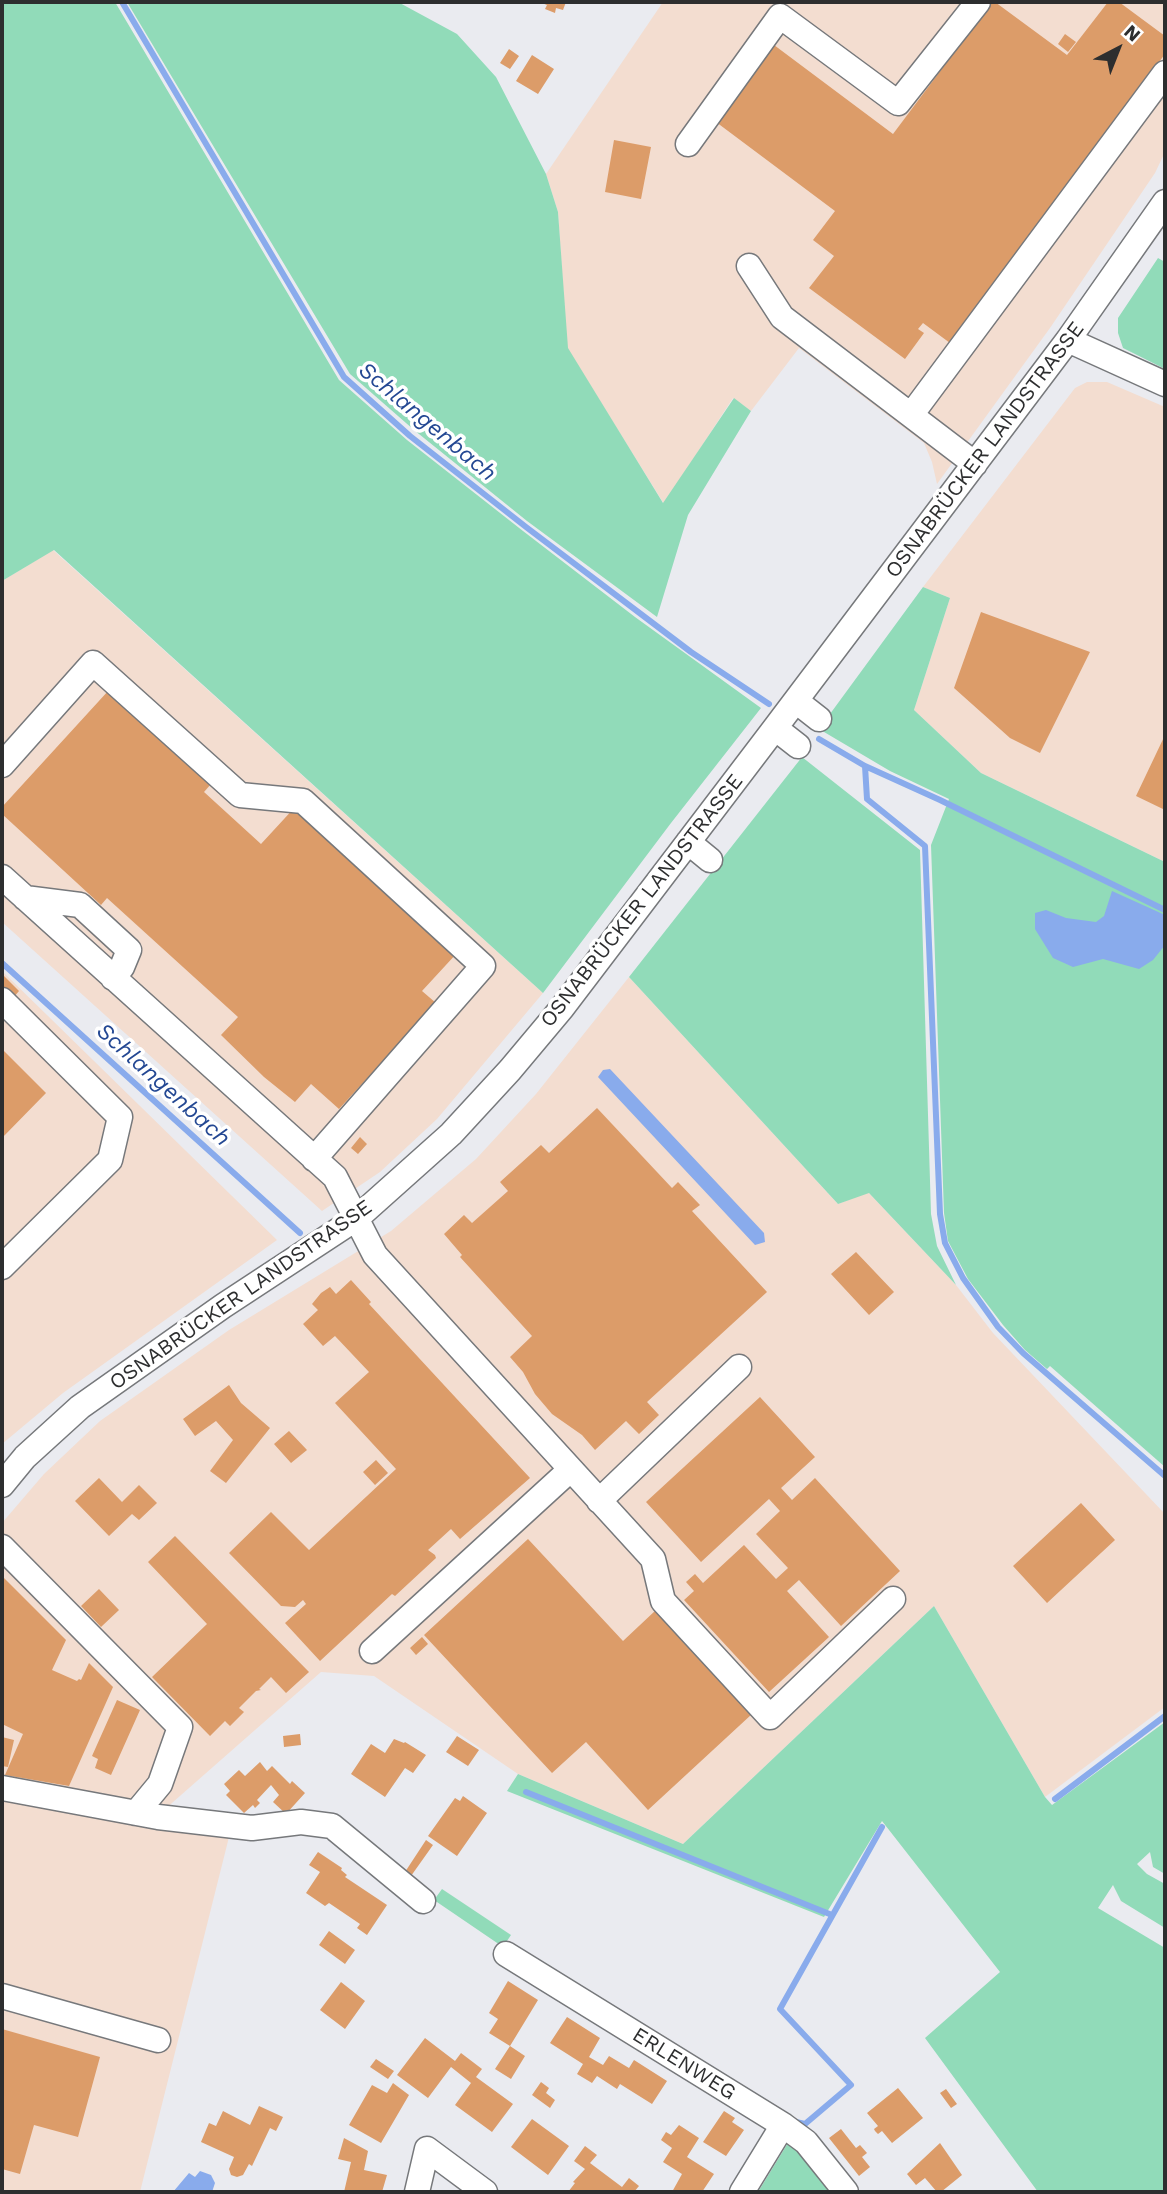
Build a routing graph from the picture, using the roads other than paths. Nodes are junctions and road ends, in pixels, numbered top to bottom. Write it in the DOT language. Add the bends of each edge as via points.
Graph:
graph roads {
  1 [pos="978,2"];
  2 [pos="1165,74"];
  3 [pos="688,144"];
  4 [pos="1165,202"];
  5 [pos="749,266"];
  6 [pos="1068,340"];
  7 [pos="1165,384"];
  8 [pos="911,415"];
  9 [pos="975,464"];
  10 [pos="796,701"];
  11 [pos="819,719"];
  12 [pos="775,728"];
  13 [pos="798,746"];
  14 [pos="2,765"];
  15 [pos="688,842"];
  16 [pos="710,860"];
  17 [pos="2,877"];
  18 [pos="2,1000"];
  19 [pos="314,1159"];
  20 [pos="357,1218"];
  21 [pos="2,1267"];
  22 [pos="739,1367"];
  23 [pos="570,1470"];
  24 [pos="2,1485"];
  25 [pos="599,1501"];
  26 [pos="2,1547"];
  27 [pos="893,1598"];
  28 [pos="372,1651"];
  29 [pos="2,1788"];
  30 [pos="147,1815"];
  31 [pos="423,1901"];
  32 [pos="506,1954"];
  33 [pos="2,1996"];
  34 [pos="158,2040"];
  35 [pos="783,2124"];
  36 [pos="479,2190"];
  37 [pos="417,2192"];
  38 [pos="742,2192"];
  39 [pos="846,2192"];
  1 -- 3 [label="street" via="898,103 780,16"];
  2 -- 8 [label="street"];
  4 -- 6 [label="street, OSNABRÜCKER LANDSTRASSE"];
  5 -- 8 [label="street" via="782,317"];
  6 -- 7 [label="street"];
  6 -- 9 [label="street, OSNABRÜCKER LANDSTRASSE"];
  8 -- 9 [label="street"];
  9 -- 10 [label="street, OSNABRÜCKER LANDSTRASSE"];
  10 -- 11 [label="street"];
  10 -- 12 [label="street, OSNABRÜCKER LANDSTRASSE"];
  12 -- 13 [label="street"];
  12 -- 15 [label="street, OSNABRÜCKER LANDSTRASSE"];
  14 -- 19 [label="street" via="93,663 240,795 303,801 483,966"];
  15 -- 16 [label="street"];
  15 -- 20 [label="street, OSNABRÜCKER LANDSTRASSE" via="510,1070 452,1134"];
  17 -- 19 [label="street"];
  18 -- 21 [label="street" via="120,1117 110,1160"];
  19 -- 20 [label="street" via="335,1177"];
  20 -- 23 [label="street" via="375,1255"];
  20 -- 24 [label="street, OSNABRÜCKER LANDSTRASSE" via="80,1407 25,1457"];
  22 -- 25 [label="street"];
  23 -- 25 [label="street"];
  23 -- 28 [label="street"];
  25 -- 27 [label="street" via="653,1559 663,1601 770,1717"];
  26 -- 30 [label="street" via="180,1727"];
  29 -- 30 [label="street"];
  30 -- 31 [label="street" via="252,1828 301,1822 332,1826"];
  32 -- 35 [label="street, ERLENWEG"];
  33 -- 34 [label="street"];
  35 -- 38 [label="street"];
  35 -- 39 [label="street, ERLENWEG" via="806,2142"];
  36 -- 37 [label="street" via="427,2149"];
}
